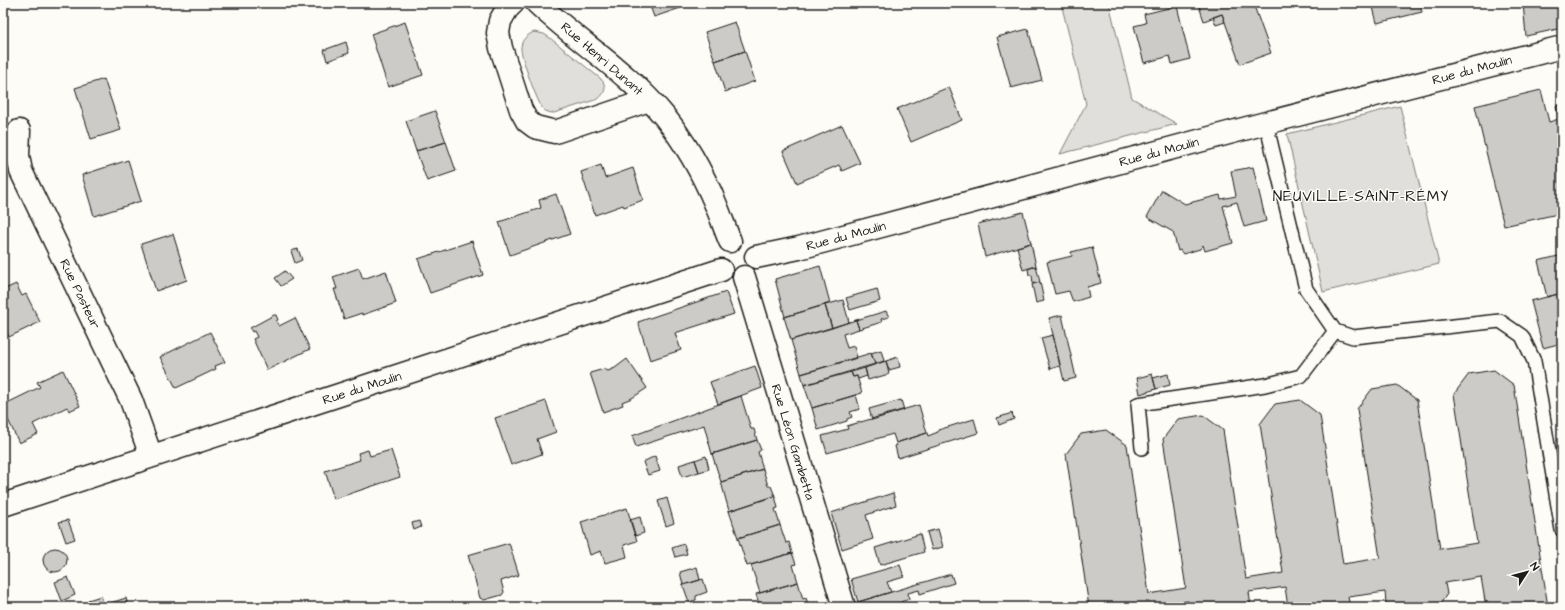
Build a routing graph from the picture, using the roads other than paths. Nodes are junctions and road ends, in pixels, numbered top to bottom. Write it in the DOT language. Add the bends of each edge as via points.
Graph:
graph roads {
  1 [pos="513,3"];
  2 [pos="537,3"];
  3 [pos="1562,47"];
  4 [pos="649,100"];
  5 [pos="1266,123"];
  6 [pos="19,130"];
  7 [pos="730,241"];
  8 [pos="756,257"];
  9 [pos="721,270"];
  10 [pos="744,277"];
  11 [pos="1335,331"];
  12 [pos="1142,448"];
  13 [pos="151,456"];
  14 [pos="3,505"];
  15 [pos="1562,530"];
  16 [pos="844,607"];
  1 -- 4 [label="street, Rue Henri Dunant" via="500,21 498,33 521,110 527,121 535,127 555,132"];
  2 -- 4 [label="street, Rue Henri Dunant" via="629,80"];
  3 -- 5 [label="street, Rue du Moulin"];
  4 -- 7 [label="street, Rue Henri Dunant" via="676,132 689,153 715,204"];
  5 -- 8 [label="street, Rue du Moulin" via="799,248"];
  5 -- 11 [label="lane" via="1306,289"];
  6 -- 13 [label="street, Rue Pasteur" via="18,156 21,171 131,400"];
  7 -- 8 [label="street" via="739,240 747,243"];
  7 -- 9 [label="street" via="719,253 718,262"];
  8 -- 10 [label="street" via="751,273"];
  9 -- 10 [label="street" via="727,276"];
  9 -- 13 [label="street, Rue du Moulin"];
  10 -- 16 [label="street, Rue Léon Gambetta"];
  11 -- 12 [label="lane" via="1300,376 1265,385 1138,404"];
  11 -- 15 [label="lane" via="1353,337 1500,321 1522,336 1534,361"];
  13 -- 14 [label="street, Rue du Moulin"];
}
